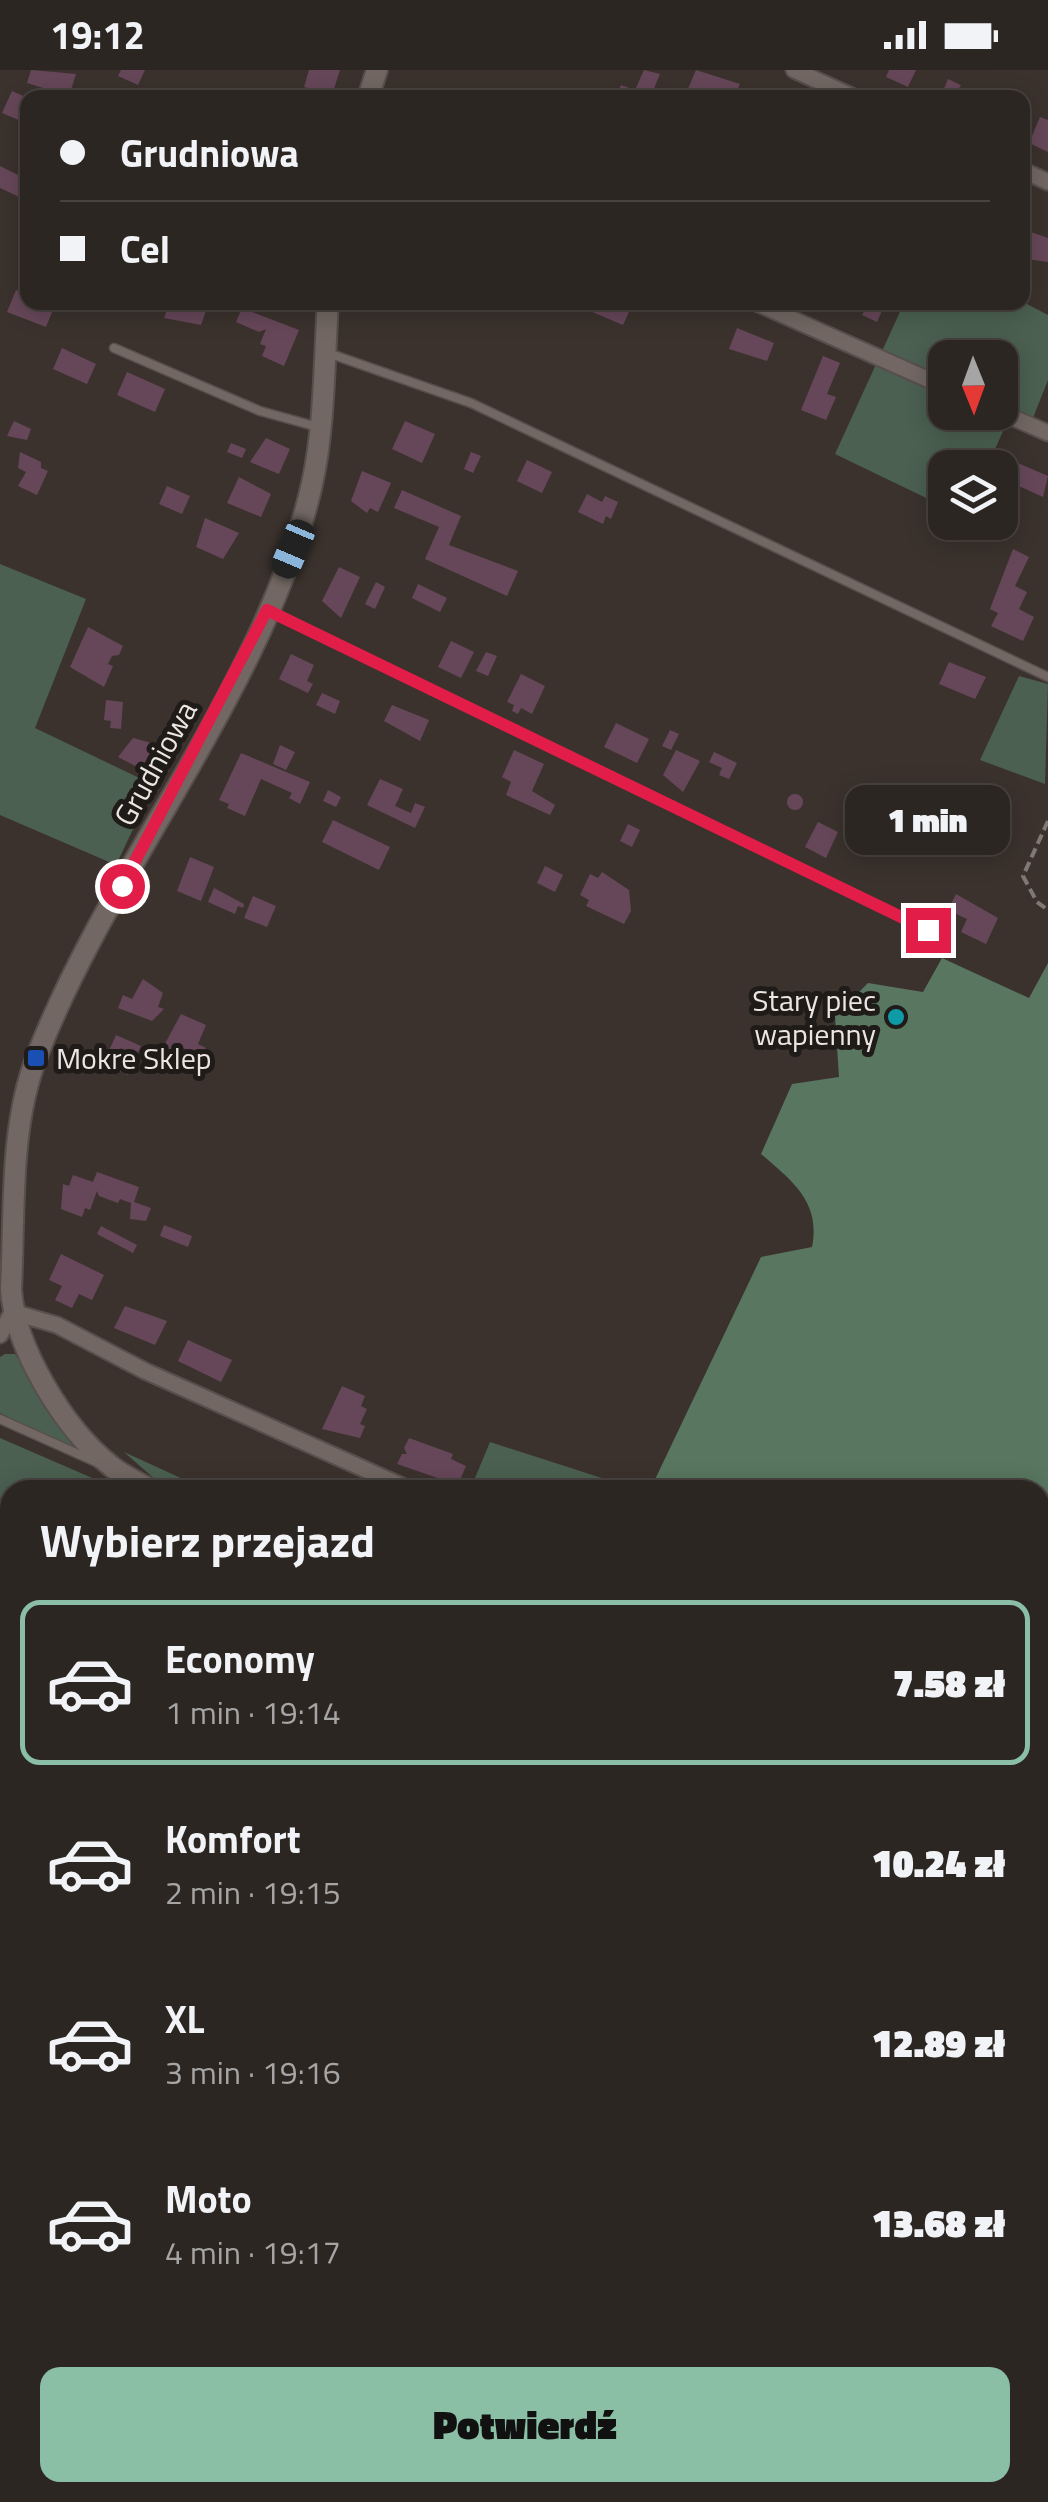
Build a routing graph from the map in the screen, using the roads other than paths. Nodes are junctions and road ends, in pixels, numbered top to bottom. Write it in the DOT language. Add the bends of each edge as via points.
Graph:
graph roads {
  1 [pos="794,70"];
  2 [pos="838,90"];
  3 [pos="328,310"];
  4 [pos="772,310"];
  5 [pos="114,348"];
  6 [pos="325,352"];
  7 [pos="928,379"];
  8 [pos="1018,420"];
  9 [pos="318,428"];
  10 [pos="1048,433"];
  11 [pos="267,610"];
  12 [pos="1048,677"];
  13 [pos="928,930"];
  14 [pos="12,1312"];
  15 [pos="0,1335"];
  16 [pos="0,1419"];
  17 [pos="110,1466"];
  18 [pos="134,1480"];
  19 [pos="388,1480"];
  1 -- 2 [label="street"];
  3 -- 6 [label="street, Grudniowa"];
  4 -- 7 [label="street"];
  5 -- 9 [label="lane" via="260,411"];
  6 -- 9 [label="street, Grudniowa"];
  6 -- 12 [label="lane" via="470,402"];
  8 -- 10 [label="street"];
  9 -- 11 [label="street, Grudniowa" via="313,481"];
  11 -- 13 [label="lane"];
  11 -- 14 [label="street, Grudniowa" via="36,1058 19,1128"];
  14 -- 15 [label="street"];
  14 -- 17 [label="street, Grudniowa" via="50,1396"];
  14 -- 19 [label="street" via="57,1325 145,1372"];
  16 -- 17 [label="lane"];
  17 -- 18 [label="street, Grudniowa"];
}
